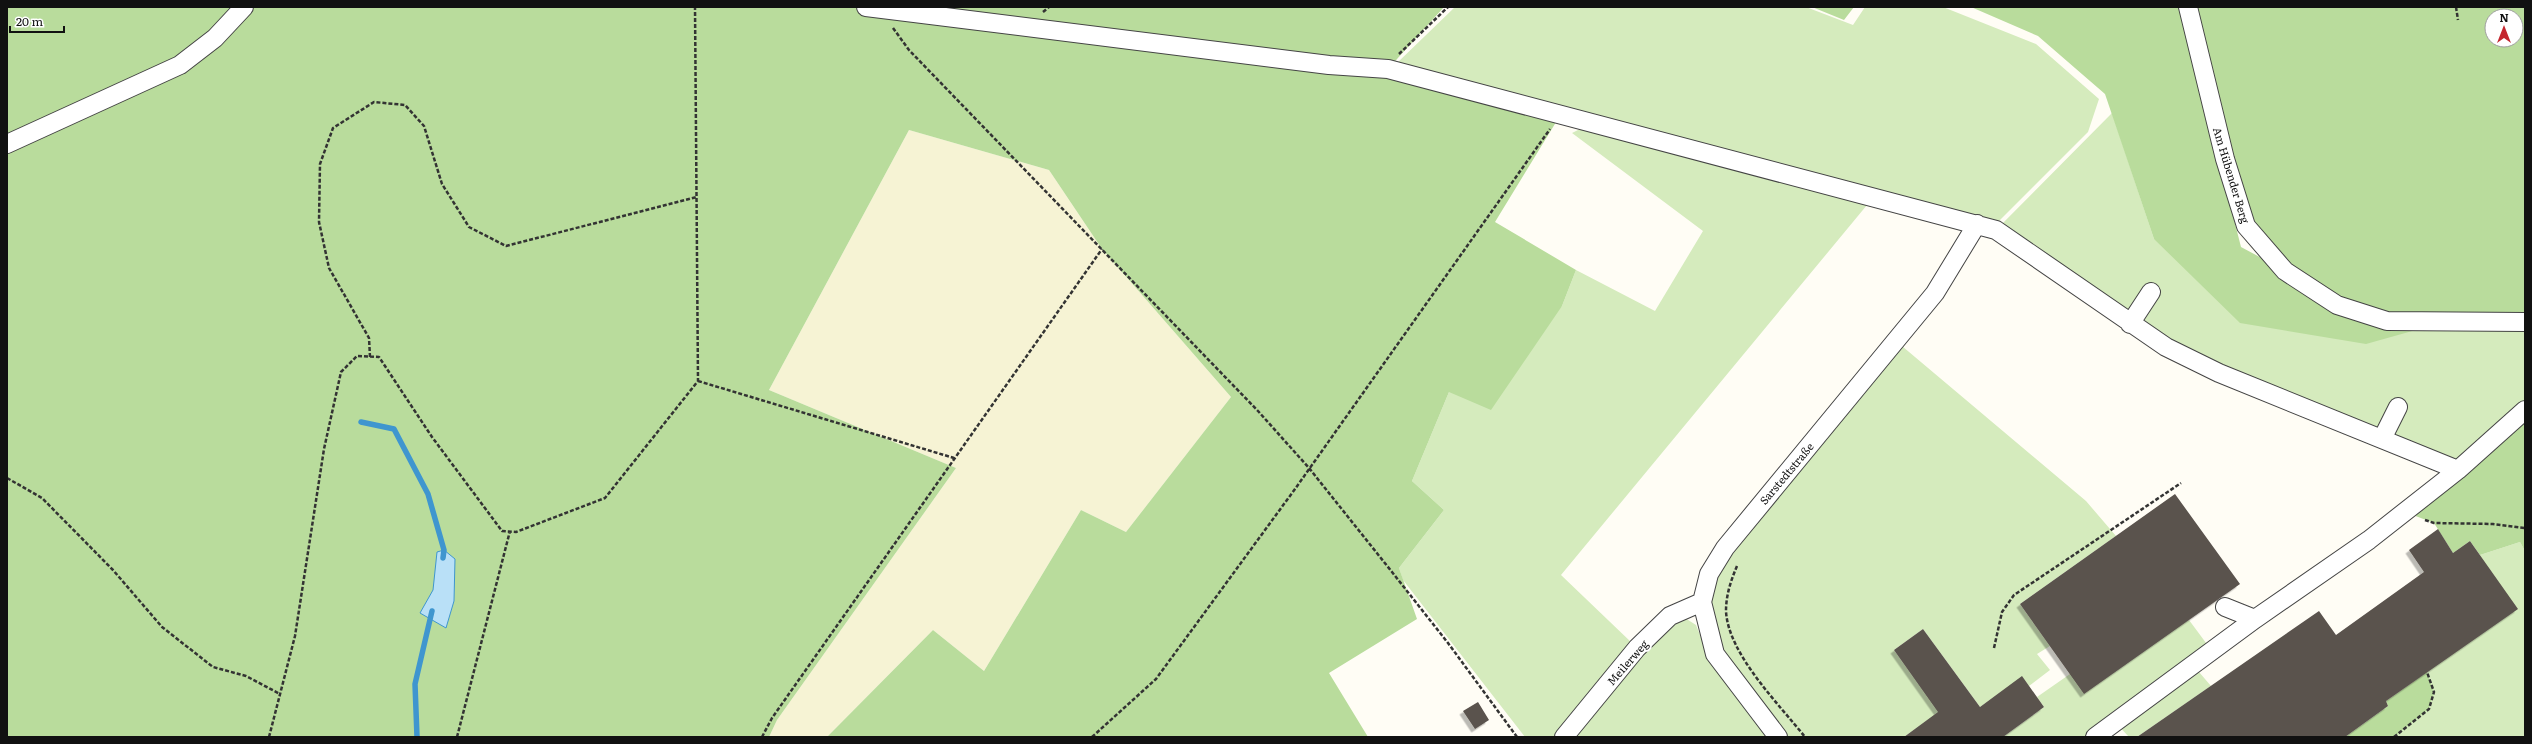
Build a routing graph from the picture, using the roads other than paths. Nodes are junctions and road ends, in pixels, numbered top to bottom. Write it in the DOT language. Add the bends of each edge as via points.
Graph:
graph roads {
  1 [pos="244,7"];
  2 [pos="866,7"];
  3 [pos="2188,7"];
  4 [pos="7,144"];
  5 [pos="1977,224"];
  6 [pos="2151,292"];
  7 [pos="2525,322"];
  8 [pos="2130,324"];
  9 [pos="2398,407"];
  10 [pos="2525,410"];
  11 [pos="2382,439"];
  12 [pos="2458,470"];
  13 [pos="1702,602"];
  14 [pos="2226,607"];
  15 [pos="2255,619"];
  16 [pos="1564,737"];
  17 [pos="1778,737"];
  18 [pos="2095,737"];
  1 -- 4 [label="street" via="215,38 180,65"];
  2 -- 5 [label="street" via="1329,65 1384,68 1872,199"];
  3 -- 7 [label="street, Am Hübender Berg" via="2225,159 2246,226 2284,271 2337,305 2387,321"];
  5 -- 8 [label="street" via="1996,230"];
  5 -- 13 [label="street, Sarstedtstraße" via="1935,293 1725,548 1709,574"];
  6 -- 8 [label="street"];
  8 -- 11 [label="street" via="2166,348 2219,373"];
  9 -- 11 [label="street"];
  10 -- 12 [label="street"];
  11 -- 12 [label="street"];
  12 -- 15 [label="street" via="2405,512"];
  13 -- 16 [label="street, Meilerweg" via="1670,616 1637,648"];
  13 -- 17 [label="street, Sarstedtstraße" via="1715,654"];
  14 -- 15 [label="street"];
  15 -- 18 [label="street"];
}
